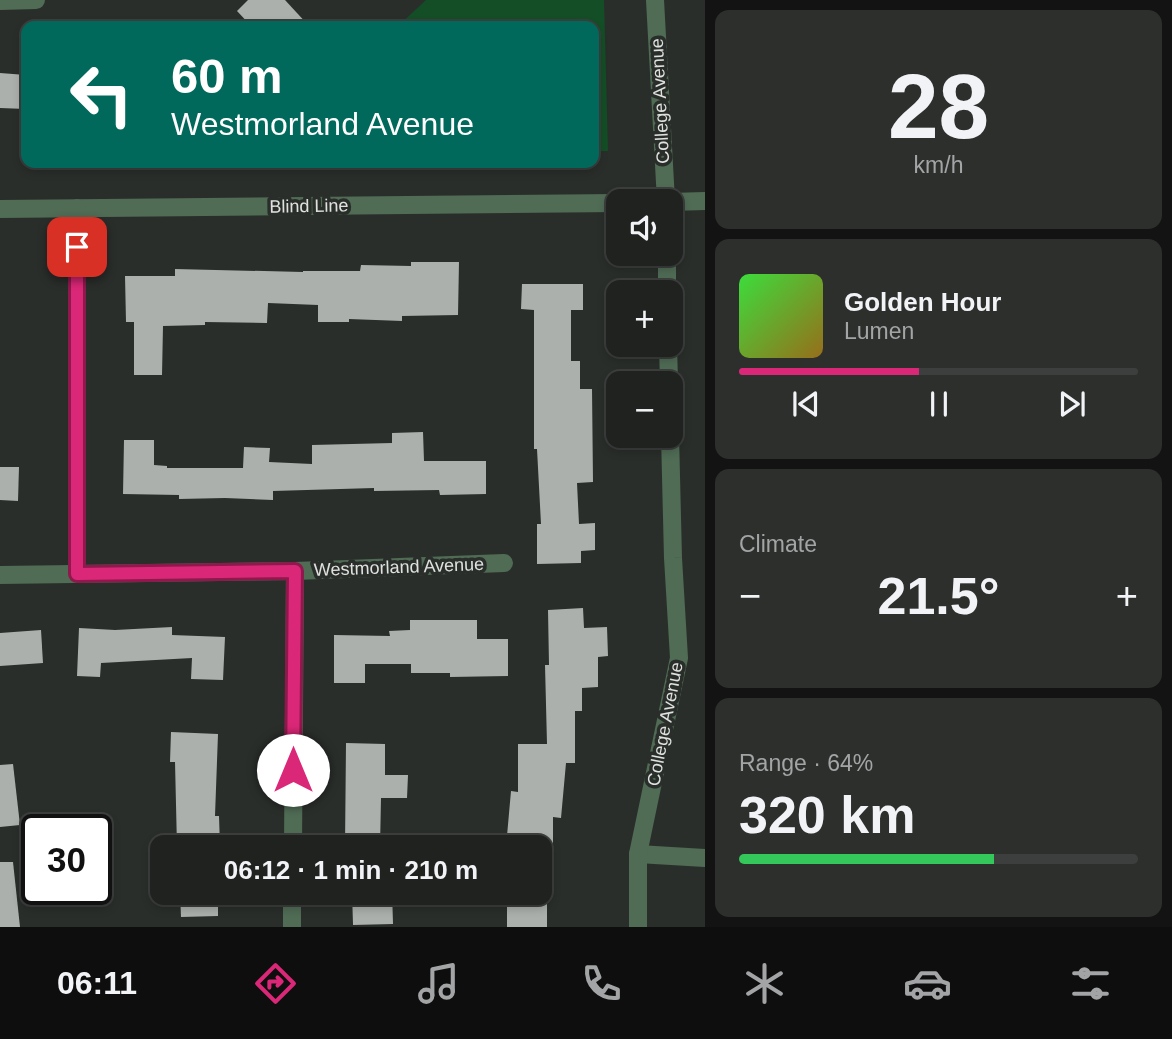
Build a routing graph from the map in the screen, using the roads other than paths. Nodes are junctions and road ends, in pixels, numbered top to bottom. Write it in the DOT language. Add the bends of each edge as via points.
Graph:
graph roads {
  1 [pos="36,0"];
  2 [pos="655,0"];
  3 [pos="0,1"];
  4 [pos="667,189"];
  5 [pos="705,201"];
  6 [pos="683,202"];
  7 [pos="606,203"];
  8 [pos="77,208"];
  9 [pos="0,209"];
  10 [pos="670,448"];
  11 [pos="504,563"];
  12 [pos="295,571"];
  13 [pos="77,574"];
  14 [pos="0,575"];
  15 [pos="293,835"];
  16 [pos="638,854"];
  17 [pos="705,858"];
  18 [pos="292,905"];
  19 [pos="292,927"];
  20 [pos="638,927"];
  1 -- 3 [label="street"];
  2 -- 4 [label="street, College Avenue"];
  5 -- 6 [label="street"];
  7 -- 8 [label="street, Blind Line"];
  8 -- 9 [label="street, Blind Line"];
  8 -- 13 [label="street"];
  10 -- 16 [label="street, College Avenue" via="679,658"];
  11 -- 12 [label="street, Westmorland Avenue"];
  12 -- 13 [label="street, Westmorland Avenue"];
  12 -- 15 [label="street"];
  13 -- 14 [label="street, Westmorland Avenue"];
  16 -- 17 [label="street"];
  16 -- 20 [label="street, College Avenue"];
  18 -- 19 [label="street"];
}
